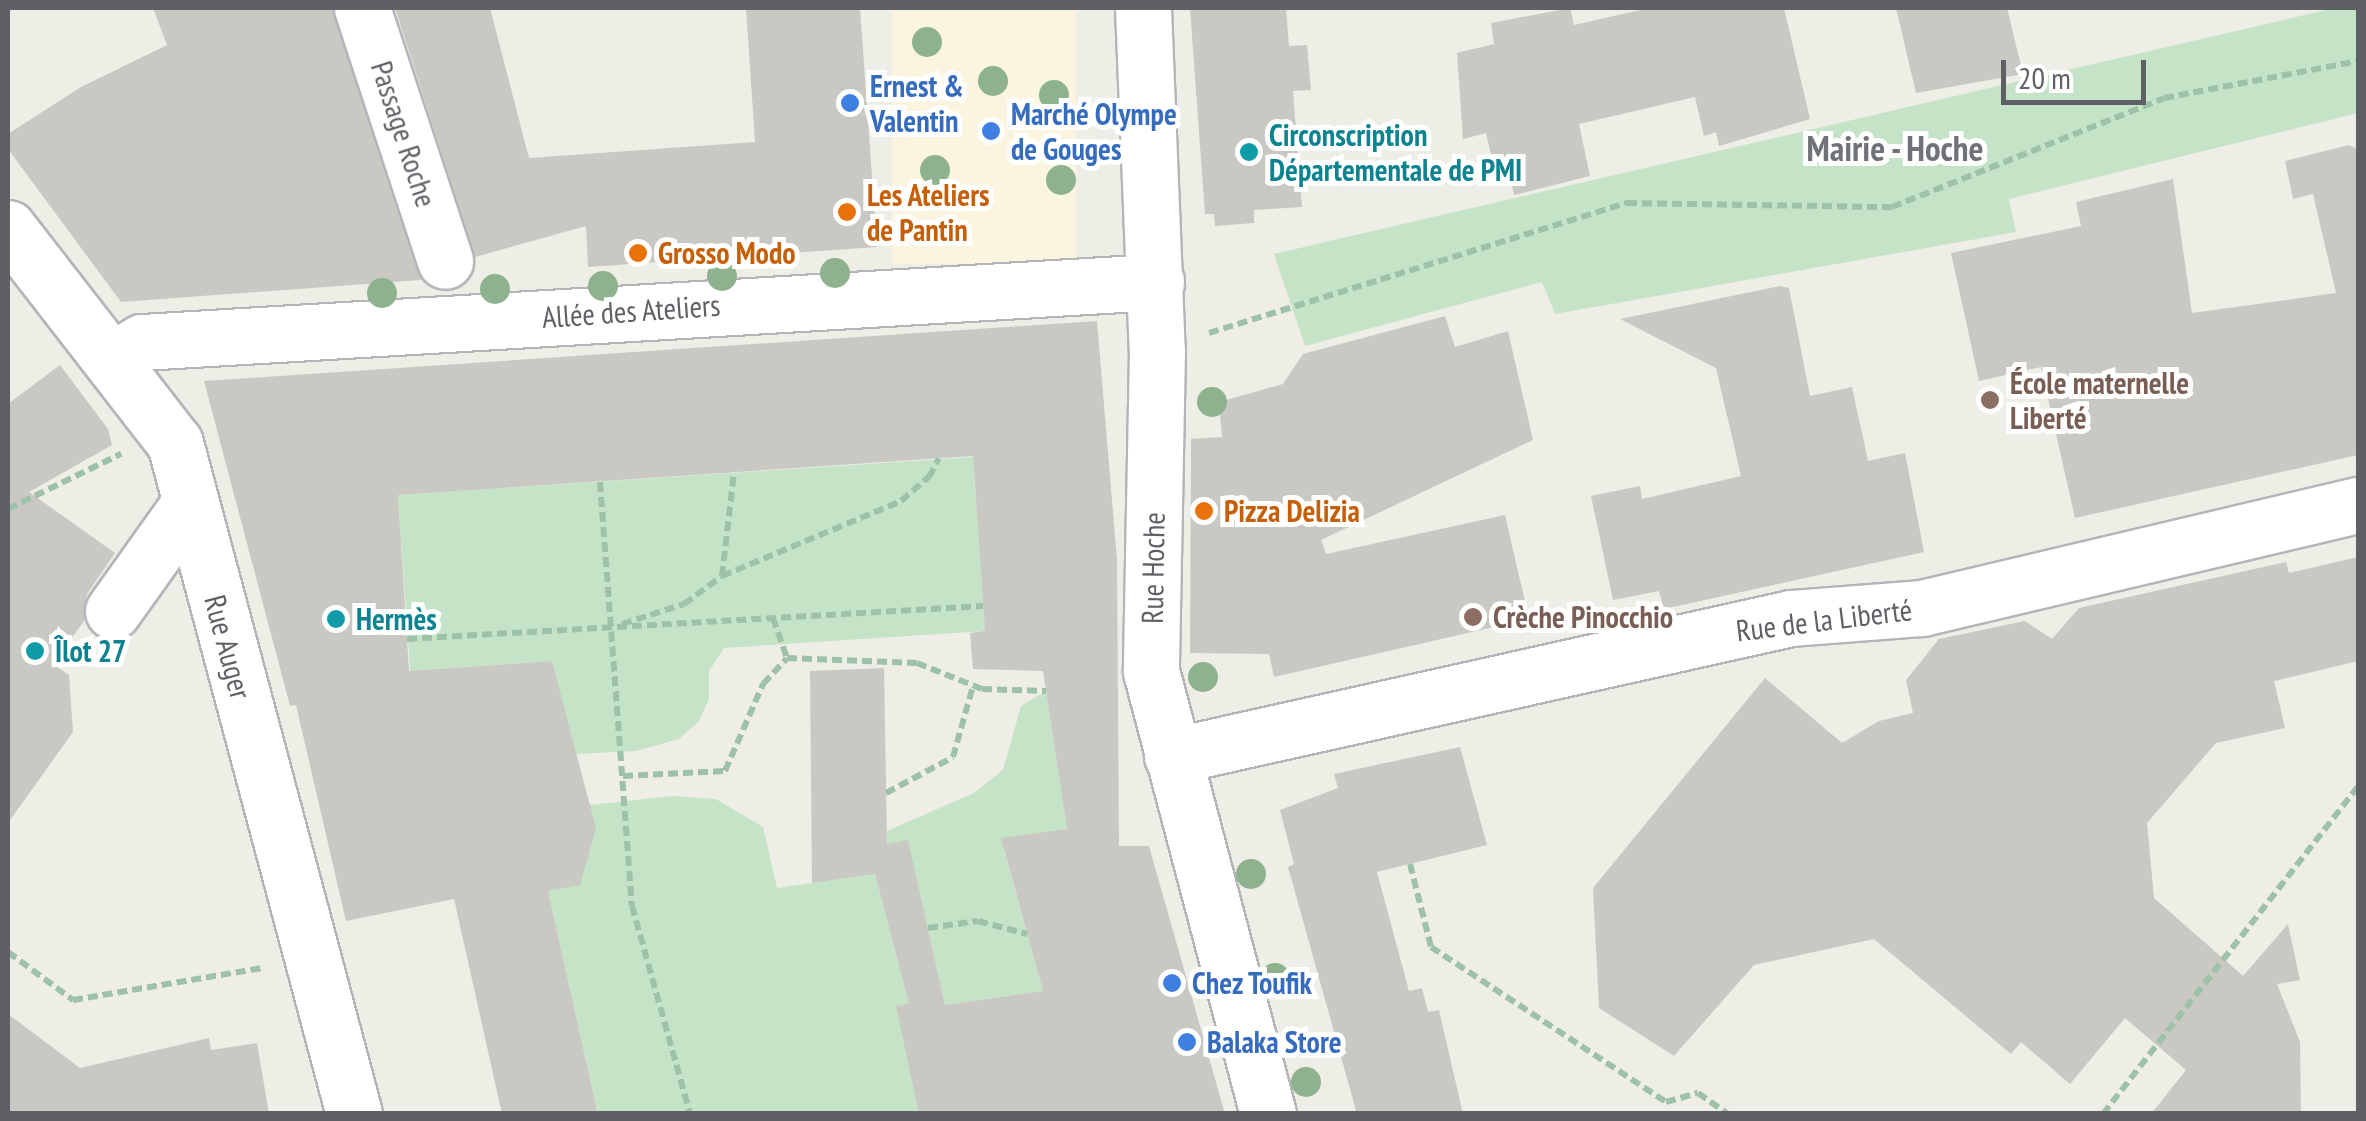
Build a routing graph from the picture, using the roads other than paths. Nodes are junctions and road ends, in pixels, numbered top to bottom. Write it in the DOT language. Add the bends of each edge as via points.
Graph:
graph roads {
  1 [pos="362,8"];
  2 [pos="1143,8"];
  3 [pos="8,228"];
  4 [pos="445,261"];
  5 [pos="1156,282"];
  6 [pos="110,360"];
  7 [pos="190,502"];
  8 [pos="2358,505"];
  9 [pos="113,611"];
  10 [pos="1172,756"];
  11 [pos="354,1114"];
  12 [pos="1268,1114"];
  1 -- 4 [label="street, Passage Roche"];
  2 -- 5 [label="street, Rue Hoche"];
  3 -- 6 [label="street, Rue Auger"];
  5 -- 6 [label="street, Allée des Ateliers" via="142,342"];
  5 -- 10 [label="street, Rue Hoche" via="1151,672"];
  6 -- 7 [label="street, Rue Auger" via="175,443"];
  7 -- 9 [label="street"];
  7 -- 11 [label="street, Rue Auger"];
  8 -- 10 [label="street, Rue de la Liberté" via="1922,608 1791,618"];
  10 -- 12 [label="street, Rue Hoche"];
}
